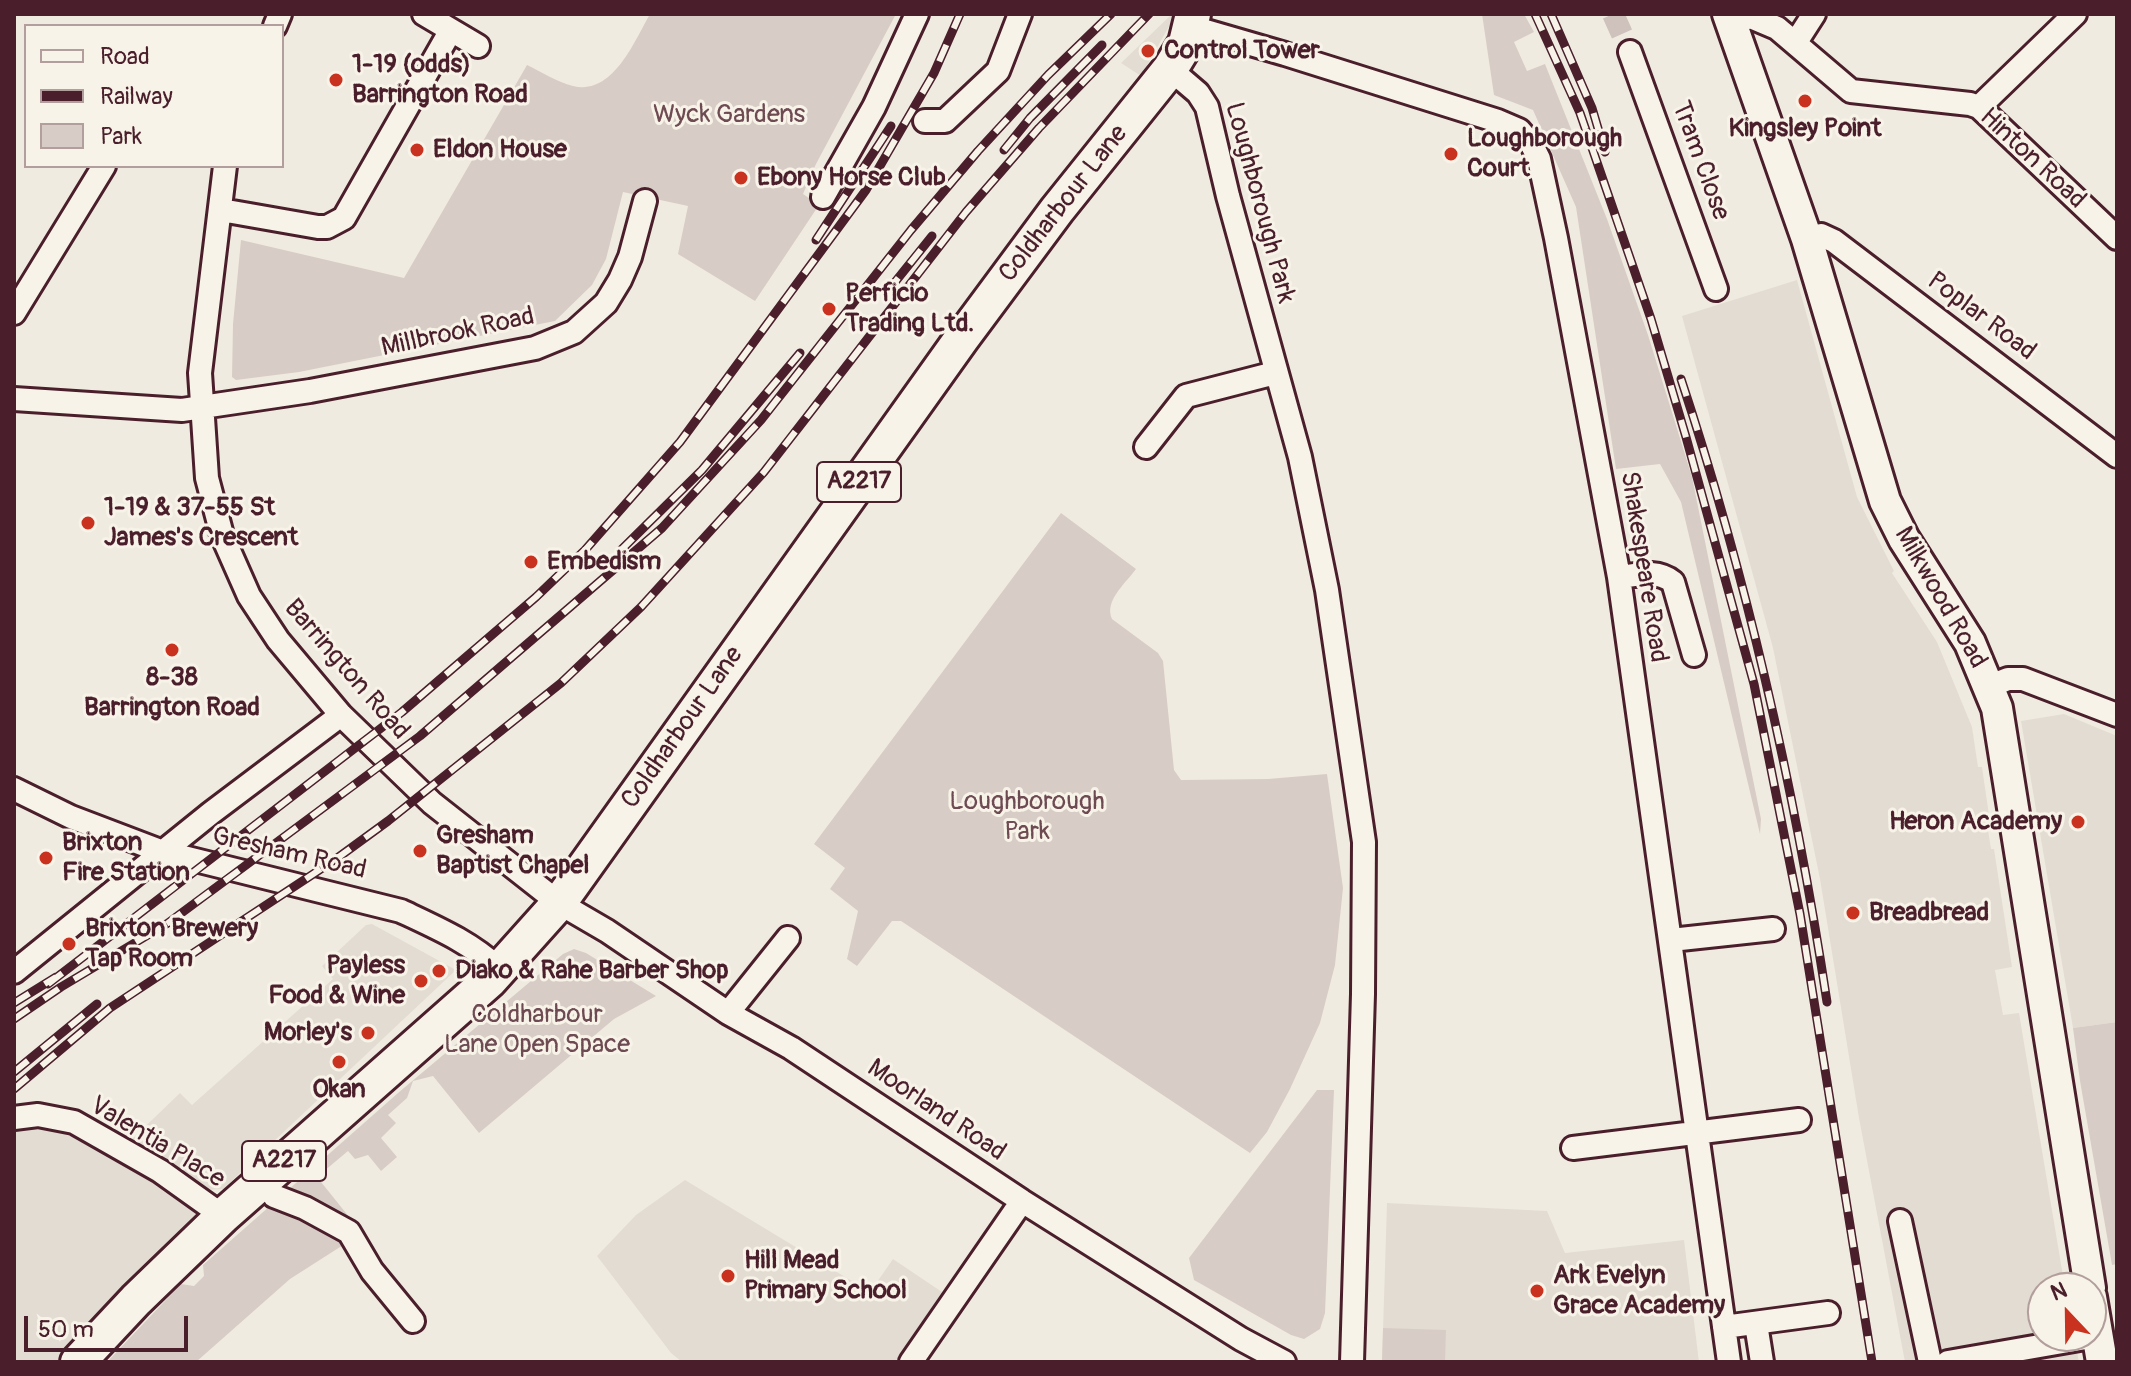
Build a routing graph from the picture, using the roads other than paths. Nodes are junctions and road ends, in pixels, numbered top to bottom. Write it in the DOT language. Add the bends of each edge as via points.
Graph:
graph roads {
  1 [pos="424,14"];
  2 [pos="917,14"];
  3 [pos="1020,14"];
  4 [pos="1814,14"];
  5 [pos="2075,14"];
  6 [pos="1730,18"];
  7 [pos="1192,21"];
  8 [pos="451,30"];
  9 [pos="1796,42"];
  10 [pos="478,46"];
  11 [pos="1630,52"];
  12 [pos="1170,69"];
  13 [pos="1979,107"];
  14 [pos="925,121"];
  15 [pos="103,168"];
  16 [pos="225,168"];
  17 [pos="823,197"];
  18 [pos="645,201"];
  19 [pos="221,210"];
  20 [pos="2117,238"];
  21 [pos="1807,239"];
  22 [pos="1716,289"];
  23 [pos="14,313"];
  24 [pos="1275,373"];
  25 [pos="14,399"];
  26 [pos="201,409"];
  27 [pos="1146,447"];
  28 [pos="2117,456"];
  29 [pos="1619,577"];
  30 [pos="1694,655"];
  31 [pos="1990,686"];
  32 [pos="341,715"];
  33 [pos="2117,715"];
  34 [pos="14,789"];
  35 [pos="163,852"];
  36 [pos="559,903"];
  37 [pos="1773,929"];
  38 [pos="788,938"];
  39 [pos="1671,940"];
  40 [pos="499,969"];
  41 [pos="14,972"];
  42 [pos="728,1013"];
  43 [pos="14,1118"];
  44 [pos="1799,1120"];
  45 [pos="1697,1132"];
  46 [pos="1573,1148"];
  47 [pos="274,1196"];
  48 [pos="1022,1201"];
  49 [pos="223,1216"];
  50 [pos="1900,1221"];
  51 [pos="2087,1272"];
  52 [pos="1828,1313"];
  53 [pos="413,1321"];
  54 [pos="1756,1324"];
  55 [pos="1724,1327"];
  56 [pos="2065,1352"];
  57 [pos="78,1362"];
  58 [pos="911,1362"];
  59 [pos="1284,1362"];
  60 [pos="1352,1362"];
  61 [pos="1729,1362"];
  62 [pos="1762,1362"];
  63 [pos="1930,1362"];
  64 [pos="1948,1362"];
  1 -- 8 [label="street"];
  2 -- 17 [label="street" via="874,107"];
  3 -- 14 [label="street" via="998,71 945,121"];
  4 -- 9 [label="street"];
  5 -- 13 [label="street"];
  6 -- 9 [label="street, Hinton Road" via="1762,20"];
  6 -- 21 [label="main road, Milkwood Road"];
  7 -- 12 [label="main road, Coldharbour Lane / A2217"];
  7 -- 29 [label="street, Shakespeare Road" via="1498,121 1519,130 1532,145 1556,238"];
  8 -- 10 [label="street"];
  8 -- 19 [label="street" via="344,218 318,227"];
  9 -- 13 [label="street, Hinton Road" via="1851,91"];
  11 -- 22 [label="street, Tram Close"];
  12 -- 24 [label="street, Loughborough Park" via="1207,107"];
  12 -- 36 [label="main road, Coldharbour Lane / A2217" via="962,338"];
  13 -- 20 [label="street, Hinton Road"];
  15 -- 23 [label="street"];
  16 -- 19 [label="street, Barrington Road"];
  18 -- 26 [label="street, Millbrook Road" via="636,240 606,303 554,342"];
  19 -- 26 [label="street, Barrington Road" via="203,344"];
  21 -- 28 [label="street, Poplar Road" via="1821,235 1834,241"];
  21 -- 31 [label="main road, Milkwood Road" via="1885,501"];
  24 -- 27 [label="street" via="1186,396"];
  24 -- 60 [label="street, Loughborough Park" via="1300,457 1327,590 1364,842"];
  25 -- 26 [label="street, Millbrook Road"];
  26 -- 32 [label="street, Barrington Road" via="207,478 235,567 278,640"];
  29 -- 30 [label="street" via="1652,573 1673,582"];
  29 -- 39 [label="street, Shakespeare Road"];
  31 -- 33 [label="street" via="2023,679"];
  31 -- 51 [label="main road, Milkwood Road" via="2006,753"];
  32 -- 35 [label="street"];
  32 -- 36 [label="street, Barrington Road" via="432,803"];
  34 -- 35 [label="street, Gresham Road"];
  35 -- 40 [label="street, Gresham Road" via="401,911 478,950"];
  35 -- 41 [label="street"];
  36 -- 40 [label="main road, Coldharbour Lane / A2217"];
  36 -- 42 [label="street, Moorland Road"];
  37 -- 39 [label="street"];
  38 -- 42 [label="street"];
  39 -- 45 [label="street, Shakespeare Road"];
  40 -- 49 [label="main road, Coldharbour Lane / A2217"];
  42 -- 48 [label="street, Moorland Road" via="791,1048"];
  43 -- 49 [label="street, Valentia Place" via="38,1115 74,1122 160,1171"];
  44 -- 45 [label="street"];
  45 -- 46 [label="street"];
  45 -- 55 [label="street, Shakespeare Road"];
  47 -- 53 [label="street" via="349,1232 372,1271"];
  48 -- 58 [label="street"];
  48 -- 59 [label="street, Moorland Road"];
  49 -- 57 [label="main road, Coldharbour Lane / A2217"];
  50 -- 63 [label="street"];
  52 -- 54 [label="street"];
  54 -- 55 [label="street"];
  54 -- 62 [label="street"];
  55 -- 61 [label="street, Shakespeare Road"];
  56 -- 64 [label="street"];
}
